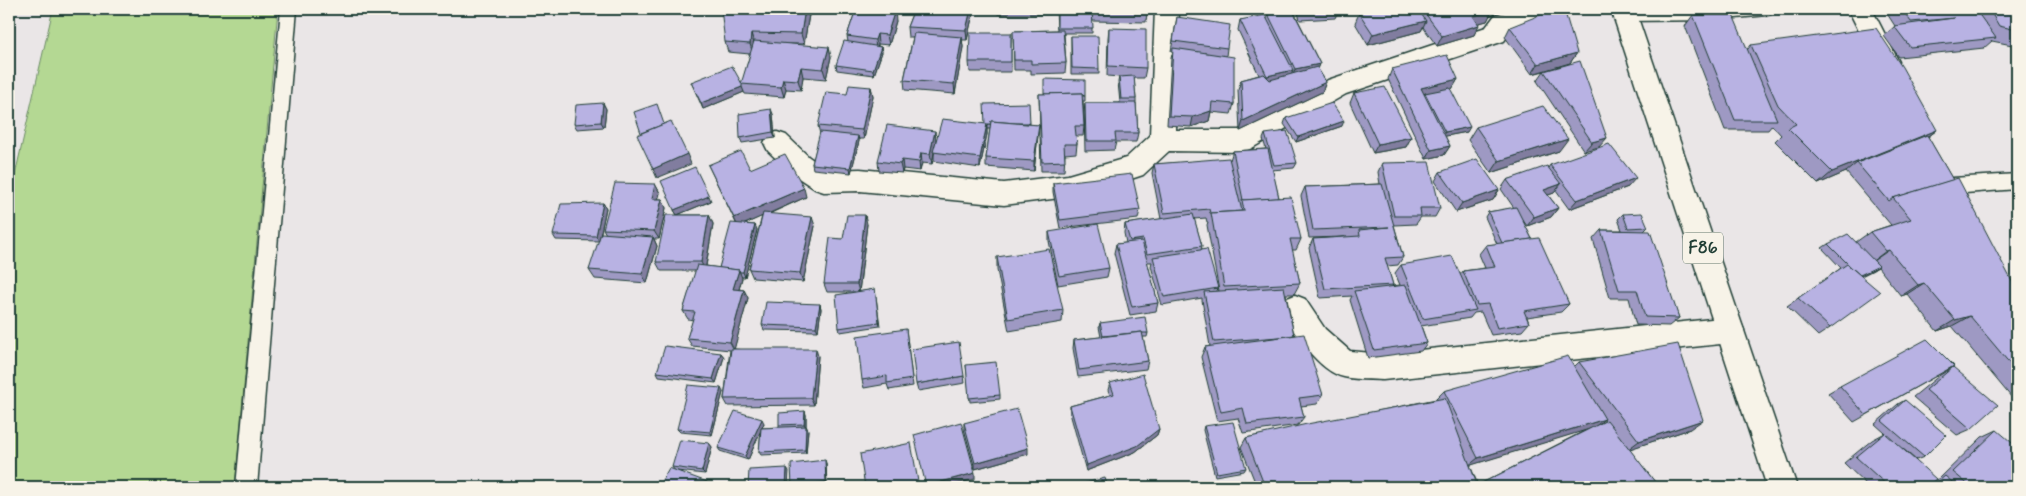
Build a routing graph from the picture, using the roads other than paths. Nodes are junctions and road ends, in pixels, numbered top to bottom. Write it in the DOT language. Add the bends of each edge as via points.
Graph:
graph roads {
  1 [pos="289,9"];
  2 [pos="1167,9"];
  3 [pos="1552,9"];
  4 [pos="1768,9"];
  5 [pos="1860,9"];
  6 [pos="1625,12"];
  7 [pos="1899,85"];
  8 [pos="1163,140"];
  9 [pos="778,143"];
  10 [pos="1939,161"];
  11 [pos="2017,181"];
  12 [pos="1952,186"];
  13 [pos="1965,213"];
  14 [pos="1295,308"];
  15 [pos="1730,330"];
  16 [pos="246,487"];
  17 [pos="1782,487"];
  1 -- 16 [label="lane"];
  2 -- 8 [label="street"];
  3 -- 8 [label="street" via="1504,22 1494,34 1337,87 1243,141"];
  4 -- 6 [label="lane" via="1714,14"];
  5 -- 7 [label="street"];
  6 -- 15 [label="street, F86"];
  8 -- 9 [label="street" via="1134,167 1068,186 1004,194 860,180 824,181 800,165"];
  10 -- 12 [label="street"];
  11 -- 12 [label="lane"];
  12 -- 13 [label="street"];
  14 -- 15 [label="street" via="1315,338 1344,364 1383,367"];
  15 -- 17 [label="street, F86"];
}
